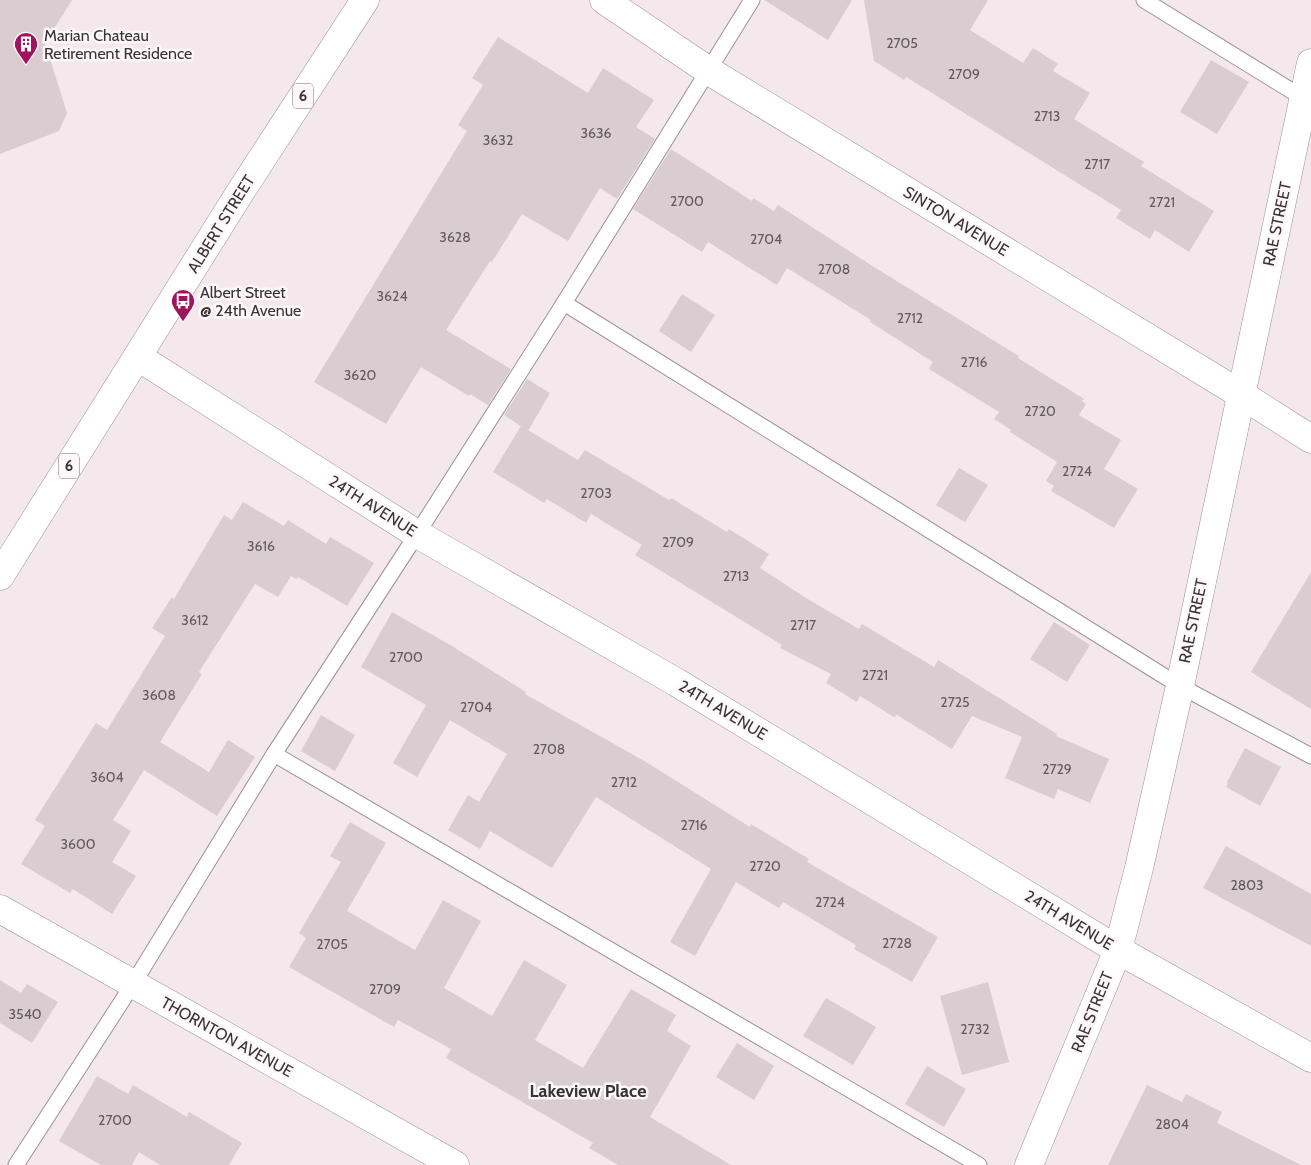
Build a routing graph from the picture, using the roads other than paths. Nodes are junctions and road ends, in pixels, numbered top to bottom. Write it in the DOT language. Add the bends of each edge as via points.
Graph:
graph roads {
  1 [pos="365,0"];
  2 [pos="604,0"];
  3 [pos="752,0"];
  4 [pos="1144,0"];
  5 [pos="1311,62"];
  6 [pos="709,71"];
  7 [pos="1307,101"];
  8 [pos="564,303"];
  9 [pos="138,356"];
  10 [pos="1242,395"];
  11 [pos="1311,438"];
  12 [pos="417,534"];
  13 [pos="0,576"];
  14 [pos="1180,686"];
  15 [pos="274,754"];
  16 [pos="1311,756"];
  17 [pos="0,909"];
  18 [pos="1118,950"];
  19 [pos="133,984"];
  20 [pos="1311,1058"];
  21 [pos="16,1165"];
  22 [pos="454,1165"];
  23 [pos="978,1165"];
  24 [pos="1029,1165"];
  1 -- 9 [label="street, ALBERT STREET / 6"];
  2 -- 6 [label="street, SINTON AVENUE"];
  3 -- 6 [label="lane"];
  4 -- 7 [label="lane"];
  5 -- 7 [label="street, RAE STREET"];
  6 -- 8 [label="lane"];
  6 -- 10 [label="street, SINTON AVENUE"];
  7 -- 10 [label="street, RAE STREET"];
  8 -- 12 [label="lane"];
  8 -- 14 [label="lane"];
  9 -- 12 [label="street, 24TH AVENUE"];
  9 -- 13 [label="street, ALBERT STREET / 6"];
  10 -- 11 [label="street, SINTON AVENUE"];
  10 -- 14 [label="street, RAE STREET"];
  12 -- 15 [label="lane"];
  12 -- 18 [label="street, 24TH AVENUE" via="676,682"];
  14 -- 16 [label="lane"];
  14 -- 18 [label="street, RAE STREET"];
  15 -- 19 [label="lane"];
  15 -- 23 [label="lane"];
  17 -- 19 [label="street, THORNTON AVENUE"];
  18 -- 20 [label="street, 24TH AVENUE"];
  18 -- 24 [label="street, RAE STREET"];
  19 -- 21 [label="lane"];
  19 -- 22 [label="street, THORNTON AVENUE"];
}
